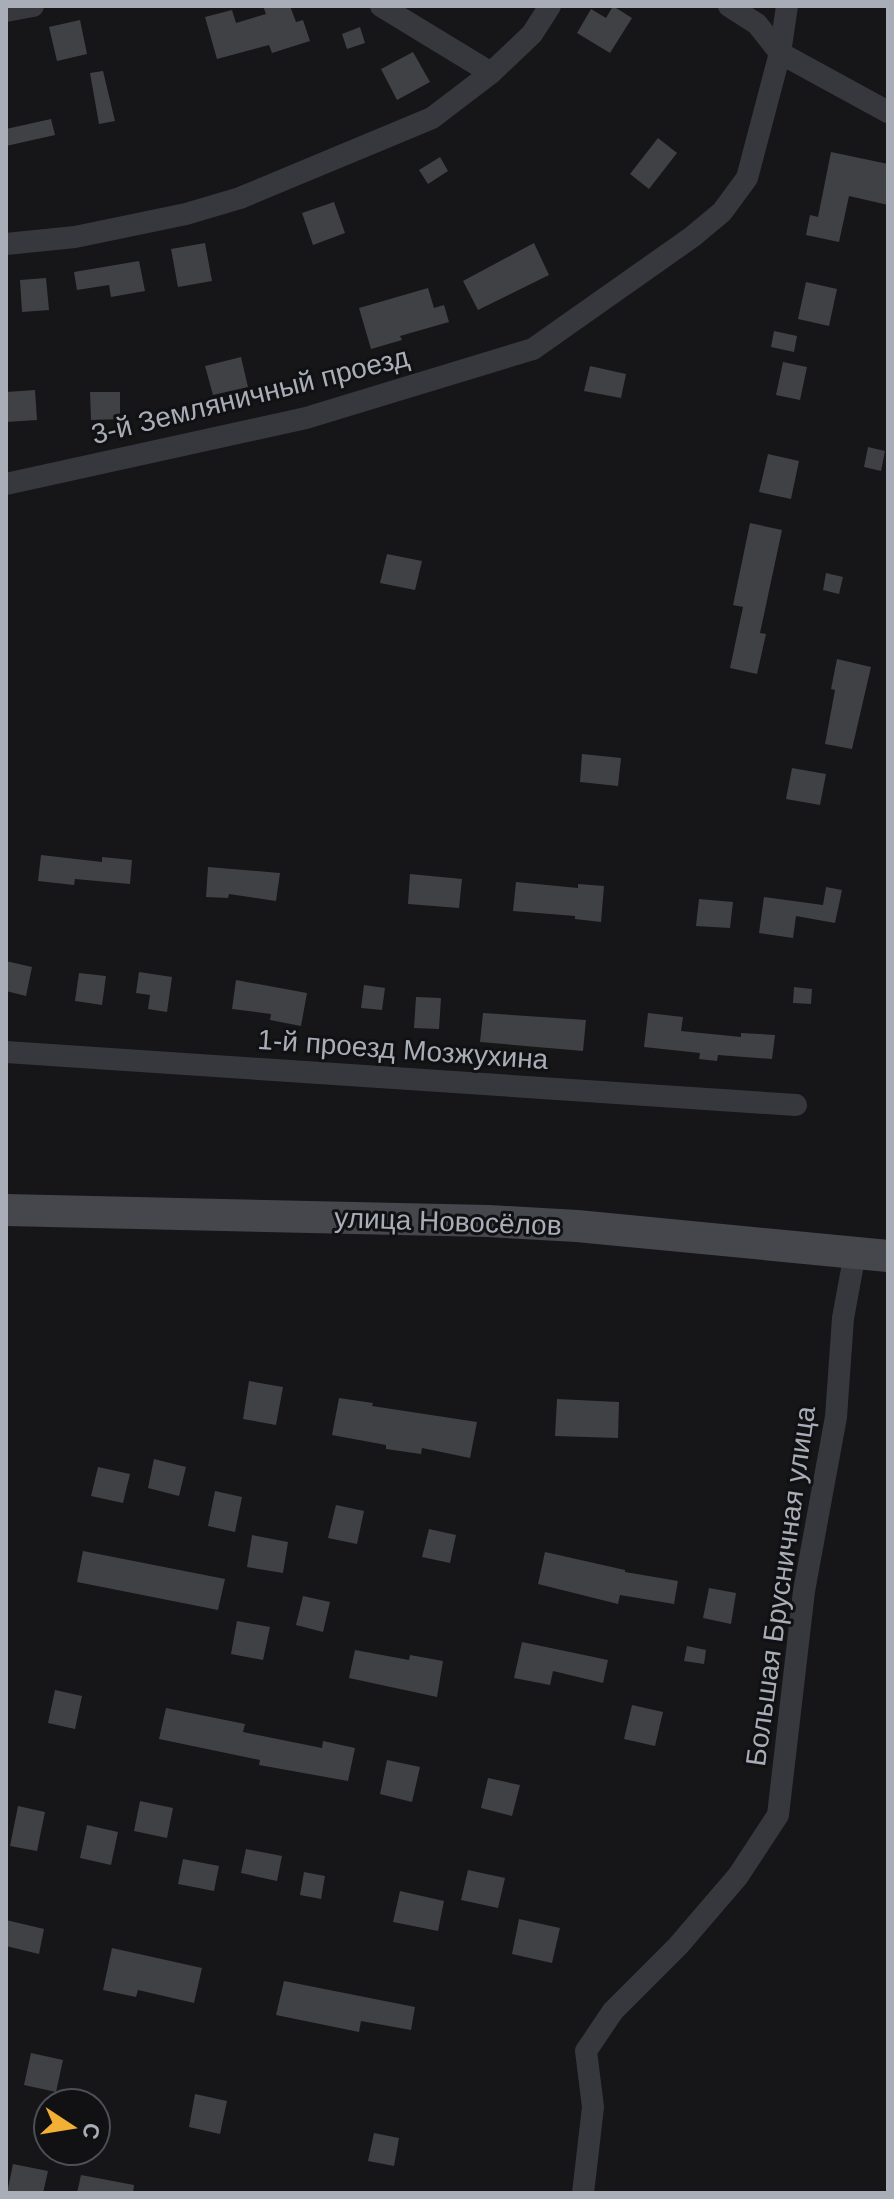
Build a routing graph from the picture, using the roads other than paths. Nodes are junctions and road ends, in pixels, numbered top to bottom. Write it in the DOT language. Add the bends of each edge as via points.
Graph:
graph roads {
  1 [pos="33,6"];
  2 [pos="381,6"];
  3 [pos="550,6"];
  4 [pos="729,6"];
  5 [pos="787,6"];
  6 [pos="6,11"];
  7 [pos="780,53"];
  8 [pos="491,73"];
  9 [pos="888,112"];
  10 [pos="6,244"];
  11 [pos="6,484"];
  12 [pos="6,1052"];
  13 [pos="796,1105"];
  14 [pos="6,1210"];
  15 [pos="855,1253"];
  16 [pos="888,1256"];
  17 [pos="583,2193"];
  1 -- 6 [label="street"];
  2 -- 8 [label="street"];
  3 -- 8 [label="street" via="532,34"];
  4 -- 7 [label="street" via="757,24"];
  5 -- 7 [label="street, 3-й Земляничный проезд"];
  7 -- 9 [label="street"];
  7 -- 11 [label="street, 3-й Земляничный проезд" via="747,178 722,212 533,349 306,418"];
  8 -- 10 [label="street" via="432,118 240,198 75,237"];
  12 -- 13 [label="street, 1-й проезд Мозжухина"];
  14 -- 15 [label="street, улица Новосёлов" via="488,1221"];
  15 -- 16 [label="street, улица Новосёлов"];
  15 -- 17 [label="street, Большая Брусничная улица" via="843,1318 836,1417 804,1591 778,1815 738,1876 613,2011 586,2051 593,2107"];
}
